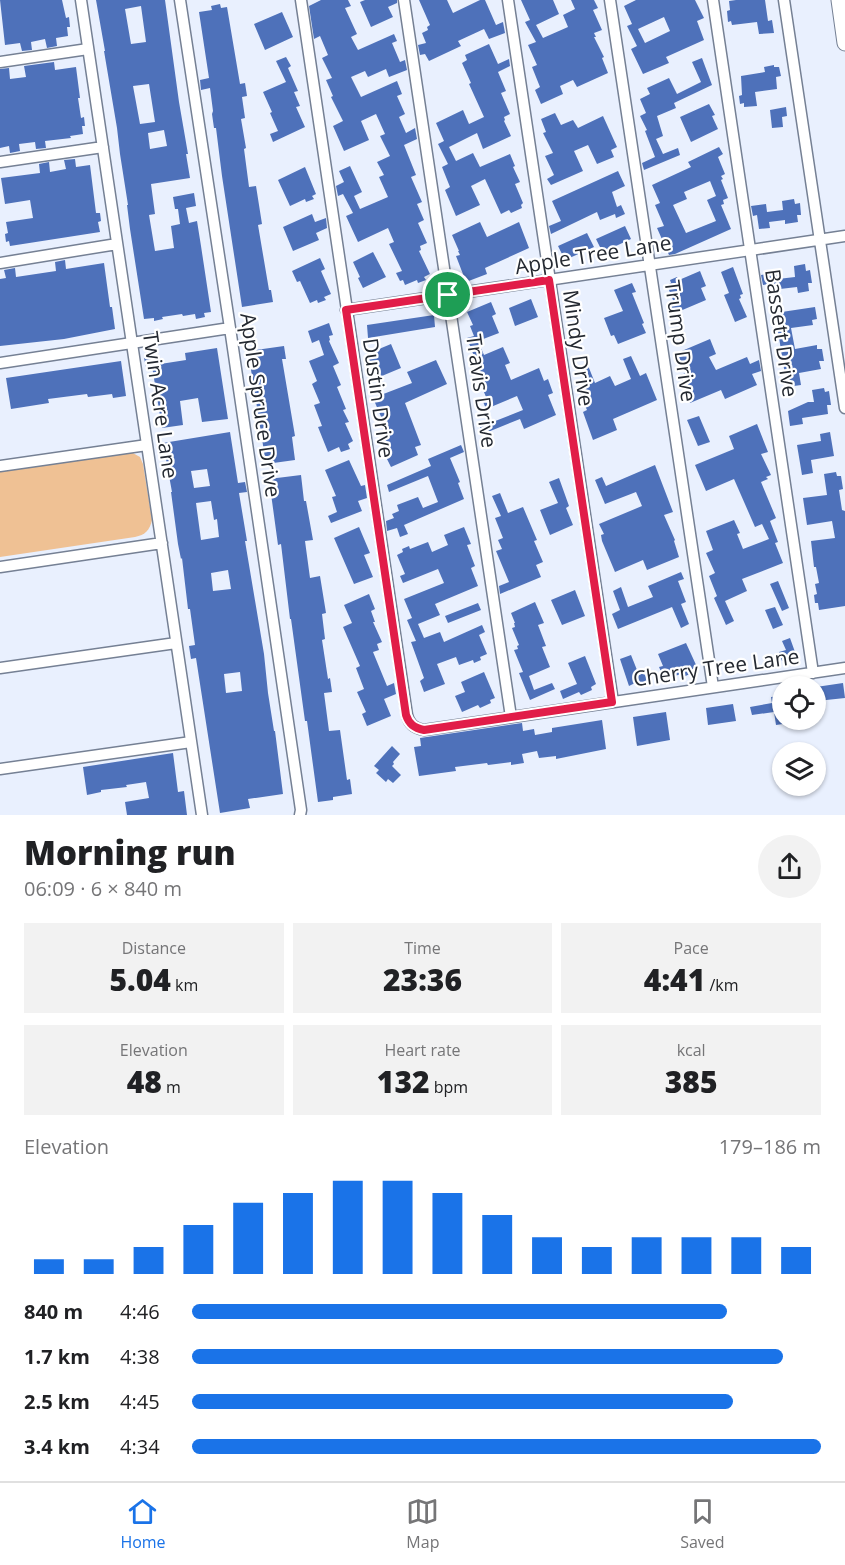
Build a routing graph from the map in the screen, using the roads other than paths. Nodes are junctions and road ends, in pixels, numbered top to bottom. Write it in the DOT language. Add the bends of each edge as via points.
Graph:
graph roads {
  1 [pos="81,0"];
  2 [pos="180,0"];
  3 [pos="300,0"];
  4 [pos="404,0"];
  5 [pos="508,0"];
  6 [pos="610,0"];
  7 [pos="713,0"];
  8 [pos="784,0"];
  9 [pos="839,0"];
  10 [pos="845,43"];
  11 [pos="88,49"];
  12 [pos="0,62"];
  13 [pos="103,147"];
  14 [pos="0,162"];
  15 [pos="845,236"];
  16 [pos="820,240"];
  17 [pos="117,244"];
  18 [pos="750,250"];
  19 [pos="0,263"];
  20 [pos="650,265"];
  21 [pos="549,280"];
  22 [pos="448,295"];
  23 [pos="346,310"];
  24 [pos="230,328"];
  25 [pos="132,344"];
  26 [pos="0,363"];
  27 [pos="845,408"];
  28 [pos="147,445"];
  29 [pos="0,466"];
  30 [pos="162,543"];
  31 [pos="0,567"];
  32 [pos="176,643"];
  33 [pos="0,668"];
  34 [pos="845,668"];
  35 [pos="813,673"];
  36 [pos="713,687"];
  37 [pos="612,702"];
  38 [pos="511,717"];
  39 [pos="414,727"];
  40 [pos="191,742"];
  41 [pos="0,769"];
  42 [pos="202,815"];
  43 [pos="300,815"];
  1 -- 11 [label="street, Twin Acre Lane"];
  2 -- 24 [label="street, Apple Spruce Drive"];
  3 -- 23 [label="street, Dustin Drive"];
  4 -- 22 [label="street, Travis Drive"];
  5 -- 21 [label="street, Mindy Drive"];
  6 -- 20 [label="street, Trump Drive"];
  7 -- 18 [label="street, Bassett Drive"];
  8 -- 16 [label="street"];
  9 -- 10 [label="main road"];
  11 -- 12 [label="street"];
  11 -- 13 [label="street, Twin Acre Lane"];
  13 -- 14 [label="street"];
  13 -- 17 [label="street, Twin Acre Lane"];
  15 -- 16 [label="street, Apple Tree Lane"];
  16 -- 18 [label="street, Apple Tree Lane"];
  16 -- 27 [label="street"];
  17 -- 19 [label="street"];
  17 -- 25 [label="street, Twin Acre Lane"];
  18 -- 20 [label="street, Apple Tree Lane"];
  18 -- 35 [label="street, Bassett Drive"];
  20 -- 21 [label="street, Apple Tree Lane"];
  20 -- 36 [label="street, Trump Drive"];
  21 -- 22 [label="street, Apple Tree Lane"];
  21 -- 37 [label="street, Mindy Drive"];
  22 -- 23 [label="street, Apple Tree Lane"];
  22 -- 38 [label="street, Travis Drive"];
  23 -- 39 [label="street, Dustin Drive" via="406,715"];
  24 -- 25 [label="street"];
  24 -- 43 [label="street, Apple Spruce Drive"];
  25 -- 26 [label="street"];
  25 -- 28 [label="street, Twin Acre Lane"];
  28 -- 29 [label="street"];
  28 -- 30 [label="street, Twin Acre Lane"];
  30 -- 31 [label="street"];
  30 -- 32 [label="street, Twin Acre Lane"];
  32 -- 33 [label="street"];
  32 -- 40 [label="street, Twin Acre Lane"];
  34 -- 35 [label="street, Cherry Tree Lane"];
  35 -- 36 [label="street, Cherry Tree Lane"];
  36 -- 37 [label="street, Cherry Tree Lane"];
  37 -- 38 [label="street, Cherry Tree Lane"];
  38 -- 39 [label="street, Cherry Tree Lane" via="424,730"];
  40 -- 41 [label="street"];
  40 -- 42 [label="street, Twin Acre Lane"];
}
